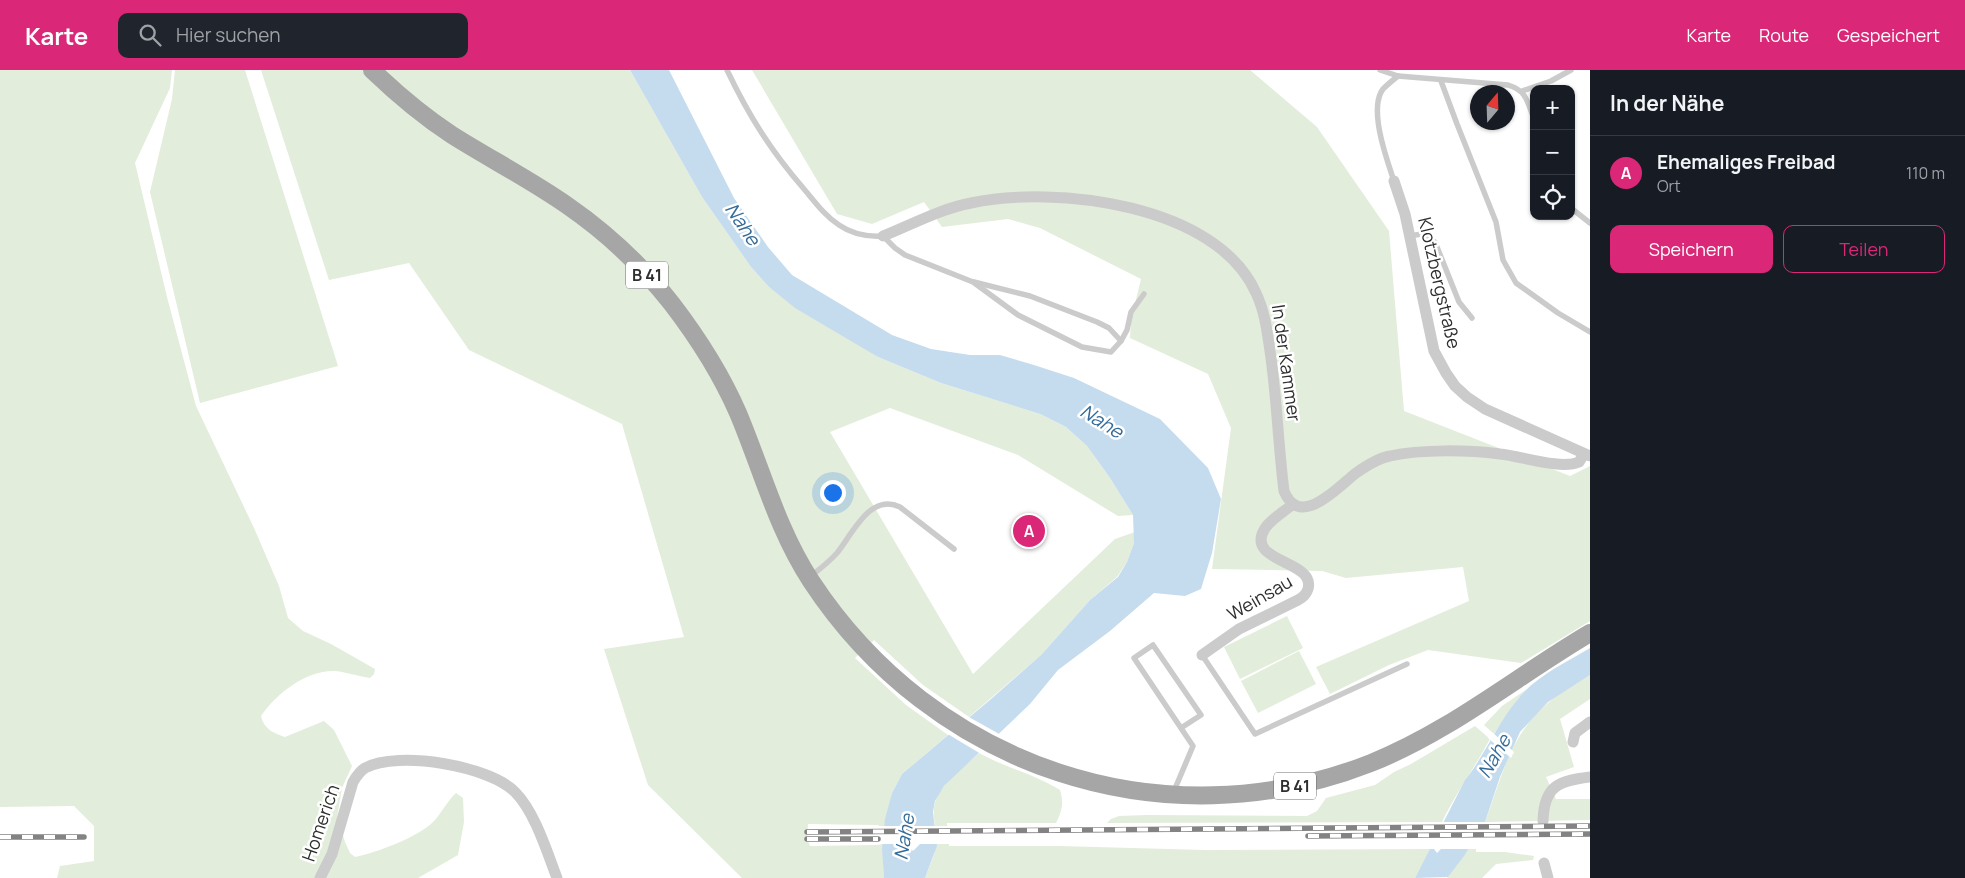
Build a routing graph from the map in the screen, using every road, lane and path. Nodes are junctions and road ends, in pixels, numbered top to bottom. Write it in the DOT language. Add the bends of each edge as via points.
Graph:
graph roads {
  1 [pos="372,70"];
  2 [pos="727,70"];
  3 [pos="1380,70"];
  4 [pos="1571,70"];
  5 [pos="1398,76"];
  6 [pos="1441,81"];
  7 [pos="1522,91"];
  8 [pos="1530,109"];
  9 [pos="1394,182"];
  10 [pos="1575,211"];
  11 [pos="1590,223"];
  12 [pos="883,236"];
  13 [pos="1409,236"];
  14 [pos="974,282"];
  15 [pos="1144,294"];
  16 [pos="1472,318"];
  17 [pos="1590,332"];
  18 [pos="1121,341"];
  19 [pos="1587,455"];
  20 [pos="1294,504"];
  21 [pos="954,548"];
  22 [pos="809,578"];
  23 [pos="1590,633"];
  24 [pos="1202,655"];
  25 [pos="1406,664"];
  26 [pos="1590,722"];
  27 [pos="1181,728"];
  28 [pos="1573,742"];
  29 [pos="1590,777"];
  30 [pos="1172,795"];
  31 [pos="1543,821"];
  32 [pos="1544,863"];
  33 [pos="320,878"];
  34 [pos="557,878"];
  35 [pos="1548,878"];
  1 -- 22 [label="main road, B 41" via="432,121 590,222 653,281 686,323 723,384 739,416 783,529"];
  2 -- 12 [label="lane" via="762,136 780,162 829,218 865,236"];
  3 -- 5 [label="lane"];
  4 -- 7 [label="lane"];
  5 -- 6 [label="lane"];
  5 -- 9 [label="lane" via="1382,90 1376,107"];
  6 -- 7 [label="lane" via="1508,85"];
  6 -- 17 [label="lane" via="1496,222 1503,260 1516,283"];
  7 -- 8 [label="lane"];
  9 -- 13 [label="street, Klotzbergstraße"];
  10 -- 11 [label="lane"];
  12 -- 14 [label="lane" via="905,255"];
  12 -- 20 [label="street, In der Kammer" via="949,208 998,198 1047,196 1127,208 1211,240 1242,268 1256,291 1265,316 1284,491"];
  13 -- 16 [label="lane" via="1422,234 1435,242 1460,302"];
  13 -- 19 [label="street, Klotzbergstraße" via="1434,351 1455,386 1485,409"];
  14 -- 18 [label="lane" via="1030,296 1097,322"];
  14 -- 18 [label="lane" via="1018,315 1082,347 1111,352"];
  15 -- 18 [label="lane" via="1131,312"];
  19 -- 20 [label="street" via="1566,466 1483,453 1389,456 1374,461 1319,503 1306,507"];
  20 -- 24 [label="street, Weinsau" via="1268,525 1262,533 1262,543 1270,554 1304,573 1308,585 1305,594 1239,629"];
  21 -- 22 [label="lane" via="900,507 879,505 866,513 831,560"];
  22 -- 30 [label="main road, B 41" via="844,627 865,649 914,695 955,724 1003,751 1054,771 1102,785"];
  23 -- 30 [label="main road, B 41" via="1456,720 1371,763 1290,787 1236,794"];
  24 -- 25 [label="lane" via="1255,734"];
  26 -- 28 [label="street" via="1575,733"];
  27 -- 27 [label="lane" via="1134,658 1153,645 1201,714"];
  27 -- 30 [label="lane" via="1193,746"];
  29 -- 31 [label="street" via="1566,782 1551,790 1546,799"];
  32 -- 35 [label="street"];
  33 -- 34 [label="street, Homerich" via="332,854 357,775 380,762 404,761 461,766 491,777 513,790 529,812"];
}
